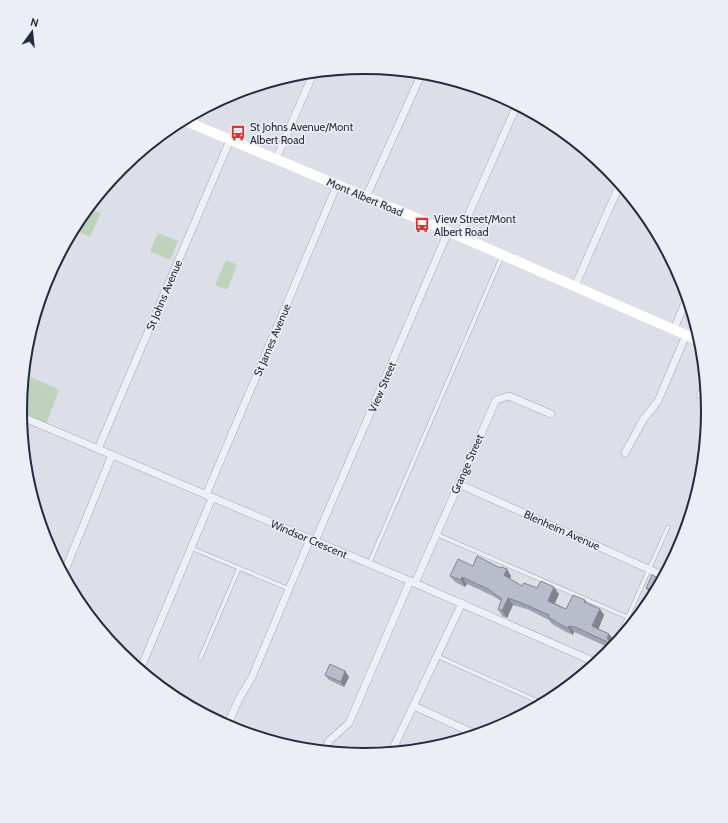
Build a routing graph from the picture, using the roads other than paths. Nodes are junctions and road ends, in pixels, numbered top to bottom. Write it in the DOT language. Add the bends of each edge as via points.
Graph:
graph roads {
  1 [pos="311,79"];
  2 [pos="419,79"];
  3 [pos="515,110"];
  4 [pos="191,123"];
  5 [pos="230,140"];
  6 [pos="276,159"];
  7 [pos="337,185"];
  8 [pos="618,190"];
  9 [pos="366,197"];
  10 [pos="448,232"];
  11 [pos="459,236"];
  12 [pos="502,255"];
  13 [pos="575,286"];
  14 [pos="684,306"];
  15 [pos="674,329"];
  16 [pos="686,335"];
  17 [pos="693,338"];
  18 [pos="700,391"];
  19 [pos="698,396"];
  20 [pos="551,414"];
  21 [pos="27,419"];
  22 [pos="98,449"];
  23 [pos="625,453"];
  24 [pos="112,455"];
  25 [pos="458,484"];
  26 [pos="209,496"];
  27 [pos="668,527"];
  28 [pos="436,534"];
  29 [pos="313,540"];
  30 [pos="191,548"];
  31 [pos="369,564"];
  32 [pos="66,568"];
  33 [pos="239,568"];
  34 [pos="650,569"];
  35 [pos="659,574"];
  36 [pos="412,582"];
  37 [pos="289,590"];
  38 [pos="462,603"];
  39 [pos="627,617"];
  40 [pos="623,627"];
  41 [pos="437,656"];
  42 [pos="200,659"];
  43 [pos="591,660"];
  44 [pos="142,665"];
  45 [pos="536,701"];
  46 [pos="414,706"];
  47 [pos="229,720"];
  48 [pos="470,732"];
  49 [pos="326,747"];
  50 [pos="395,747"];
  1 -- 6 [label="street"];
  2 -- 9 [label="street"];
  3 -- 11 [label="street"];
  4 -- 5 [label="main road, Mont Albert Road"];
  5 -- 6 [label="main road, Mont Albert Road"];
  5 -- 22 [label="street, St Johns Avenue"];
  6 -- 7 [label="main road, Mont Albert Road"];
  7 -- 9 [label="main road, Mont Albert Road"];
  7 -- 26 [label="street, St James Avenue"];
  8 -- 13 [label="street"];
  9 -- 10 [label="main road, Mont Albert Road"];
  10 -- 11 [label="main road, Mont Albert Road"];
  10 -- 29 [label="street, View Street"];
  11 -- 12 [label="main road, Mont Albert Road"];
  12 -- 13 [label="main road, Mont Albert Road"];
  12 -- 31 [label="lane"];
  13 -- 15 [label="main road, Mont Albert Road"];
  14 -- 15 [label="street"];
  15 -- 16 [label="main road, Mont Albert Road"];
  16 -- 17 [label="main road, Mont Albert Road"];
  16 -- 23 [label="street" via="658,401 643,420"];
  18 -- 19 [label="lane"];
  20 -- 25 [label="street, Grange Street" via="509,396 496,400"];
  21 -- 22 [label="street, Windsor Crescent"];
  22 -- 24 [label="street, Windsor Crescent"];
  24 -- 26 [label="street, Windsor Crescent"];
  24 -- 32 [label="street"];
  25 -- 28 [label="street, Grange Street"];
  25 -- 34 [label="street, Blenheim Avenue"];
  26 -- 29 [label="street, Windsor Crescent"];
  26 -- 30 [label="street, St James Avenue"];
  27 -- 34 [label="lane"];
  28 -- 36 [label="street, Grange Street"];
  28 -- 39 [label="lane"];
  29 -- 31 [label="street, Windsor Crescent"];
  29 -- 37 [label="street, View Street"];
  30 -- 33 [label="lane"];
  30 -- 44 [label="street, St James Avenue"];
  31 -- 36 [label="street, Windsor Crescent"];
  33 -- 37 [label="lane"];
  33 -- 42 [label="lane"];
  34 -- 35 [label="street, Blenheim Avenue"];
  34 -- 39 [label="lane"];
  36 -- 38 [label="street, Windsor Crescent"];
  36 -- 49 [label="street, Grange Street" via="349,723 328,741"];
  37 -- 47 [label="street, View Street" via="252,677"];
  38 -- 41 [label="street"];
  38 -- 43 [label="street, Windsor Crescent"];
  39 -- 40 [label="lane"];
  41 -- 45 [label="lane"];
  41 -- 46 [label="street"];
  46 -- 48 [label="street"];
  46 -- 50 [label="street"];
}
